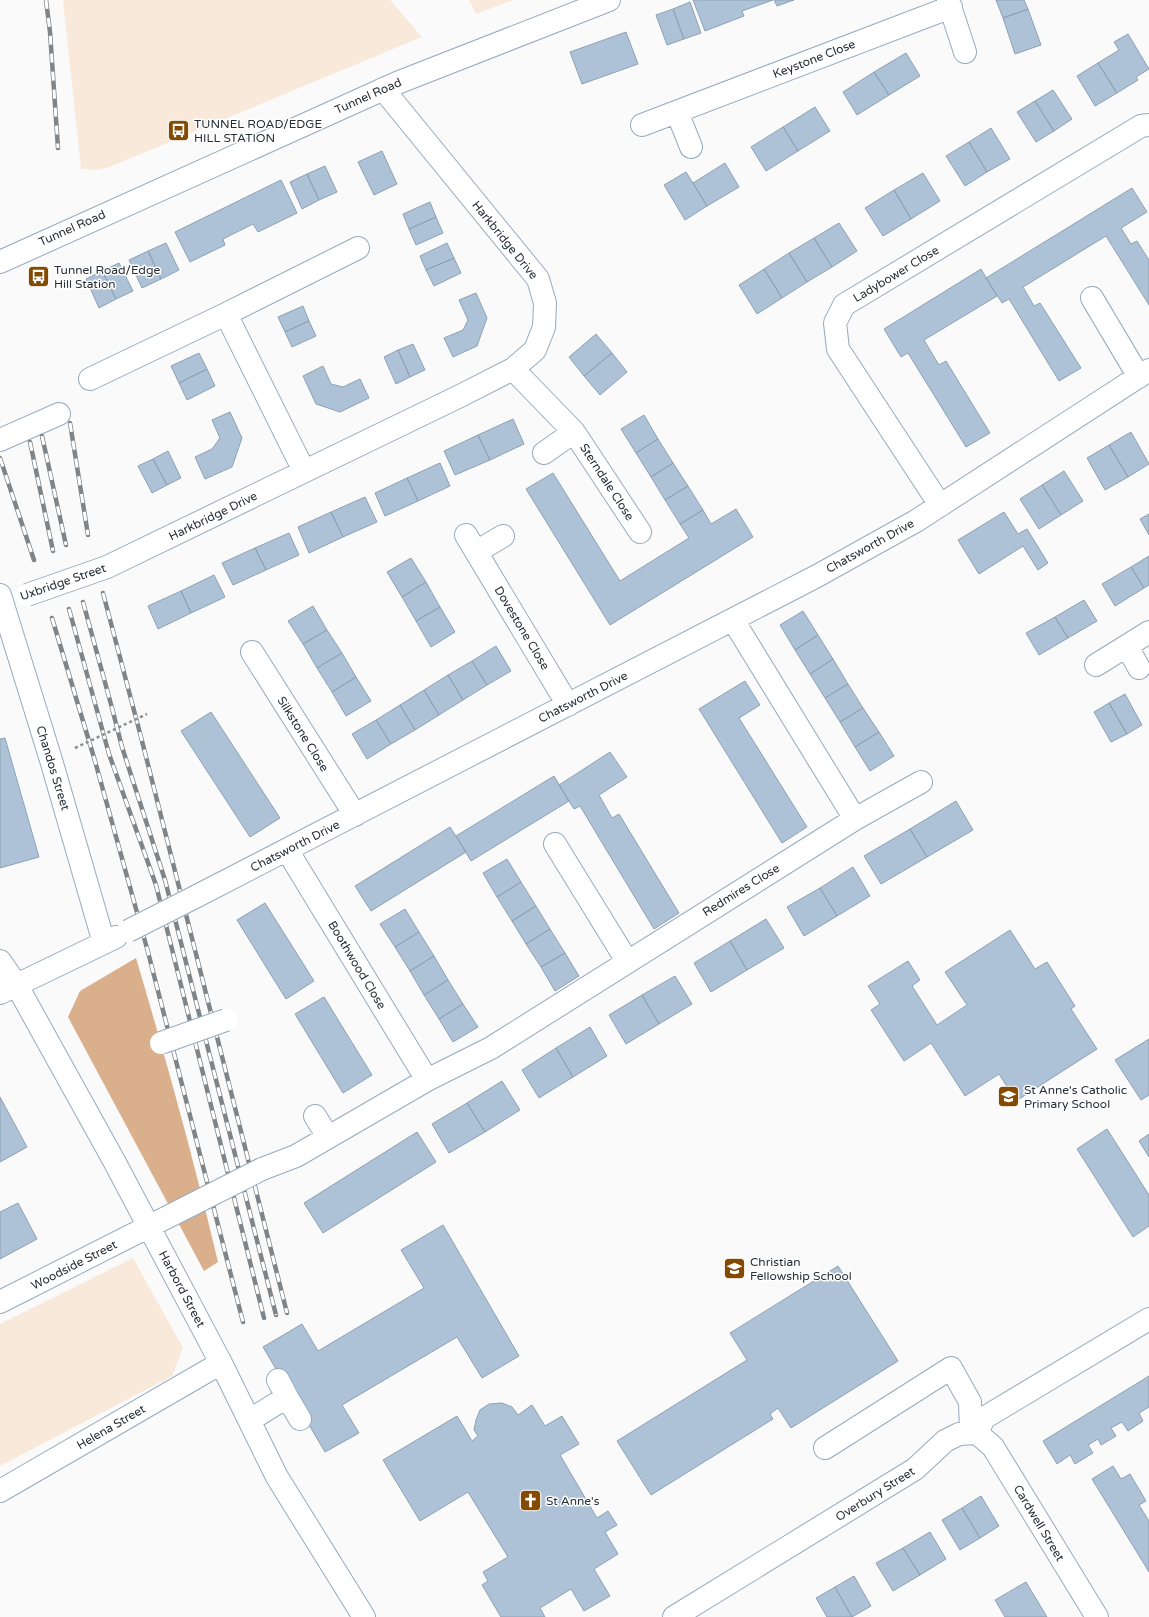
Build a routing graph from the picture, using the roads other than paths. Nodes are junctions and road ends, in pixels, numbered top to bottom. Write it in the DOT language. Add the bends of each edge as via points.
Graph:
graph roads {
  1 [pos="609,0"];
  2 [pos="950,3"];
  3 [pos="965,52"];
  4 [pos="390,86"];
  5 [pos="677,112"];
  6 [pos="642,125"];
  7 [pos="1149,125"];
  8 [pos="691,147"];
  9 [pos="358,248"];
  10 [pos="0,262"];
  11 [pos="1092,298"];
  12 [pos="226,314"];
  13 [pos="512,369"];
  14 [pos="1144,373"];
  15 [pos="90,379"];
  16 [pos="59,414"];
  17 [pos="574,432"];
  18 [pos="0,440"];
  19 [pos="544,453"];
  20 [pos="304,471"];
  21 [pos="940,505"];
  22 [pos="640,532"];
  23 [pos="503,536"];
  24 [pos="115,564"];
  25 [pos="1,599"];
  26 [pos="733,620"];
  27 [pos="5,626"];
  28 [pos="1149,632"];
  29 [pos="1127,646"];
  30 [pos="252,652"];
  31 [pos="1096,665"];
  32 [pos="1139,668"];
  33 [pos="568,705"];
  34 [pos="921,782"];
  35 [pos="355,815"];
  36 [pos="855,819"];
  37 [pos="555,844"];
  38 [pos="288,850"];
  39 [pos="104,943"];
  40 [pos="0,961"];
  41 [pos="627,961"];
  42 [pos="8,988"];
  43 [pos="226,1020"];
  44 [pos="161,1043"];
  45 [pos="427,1080"];
  46 [pos="314,1116"];
  47 [pos="328,1137"];
  48 [pos="149,1227"];
  49 [pos="0,1302"];
  50 [pos="1149,1319"];
  51 [pos="221,1363"];
  52 [pos="300,1419"];
  53 [pos="250,1420"];
  54 [pos="974,1433"];
  55 [pos="825,1448"];
  56 [pos="0,1491"];
  57 [pos="364,1617"];
  58 [pos="674,1617"];
  59 [pos="1097,1617"];
  1 -- 4 [label="street, Tunnel Road"];
  2 -- 3 [label="street, Keystone Close"];
  2 -- 5 [label="street, Keystone Close"];
  4 -- 10 [label="street, Tunnel Road"];
  4 -- 13 [label="street, Harkbridge Drive" via="538,279 545,303 544,327 535,350"];
  5 -- 6 [label="street, Keystone Close"];
  5 -- 8 [label="street"];
  7 -- 21 [label="street, Ladybower Close" via="1140,126 844,305 835,323 838,349"];
  9 -- 12 [label="street"];
  11 -- 14 [label="street"];
  12 -- 15 [label="street"];
  12 -- 20 [label="street"];
  13 -- 17 [label="street, Sterndale Close"];
  13 -- 20 [label="street, Harkbridge Drive"];
  14 -- 21 [label="street, Chatsworth Drive"];
  16 -- 18 [label="street"];
  17 -- 19 [label="street, Sterndale Close"];
  17 -- 22 [label="street, Sterndale Close"];
  20 -- 24 [label="street, Harkbridge Drive"];
  21 -- 26 [label="street, Chatsworth Drive" via="817,576"];
  23 -- 33 [label="street, Dovestone Close" via="471,544"];
  24 -- 25 [label="street, Uxbridge Street, bridge" via="27,595"];
  25 -- 27 [label="street, Chandos Street"];
  26 -- 33 [label="street, Chatsworth Drive"];
  26 -- 36 [label="street"];
  27 -- 39 [label="street, Chandos Street" via="51,760"];
  28 -- 29 [label="street"];
  29 -- 31 [label="street"];
  29 -- 32 [label="street"];
  30 -- 35 [label="street, Silkstone Close"];
  33 -- 35 [label="street, Chatsworth Drive"];
  34 -- 36 [label="street, Redmires Close"];
  35 -- 38 [label="street, Chatsworth Drive"];
  36 -- 41 [label="street, Redmires Close"];
  37 -- 41 [label="street"];
  38 -- 39 [label="street, Chatsworth Drive, bridge"];
  38 -- 45 [label="street, Boothwood Close"];
  39 -- 42 [label="street, Chatsworth Drive"];
  40 -- 42 [label="street, Harbord Street"];
  41 -- 45 [label="street, Redmires Close" via="491,1048"];
  42 -- 48 [label="street, Harbord Street" via="113,1159"];
  43 -- 44 [label="street, bridge"];
  45 -- 47 [label="street"];
  46 -- 47 [label="street"];
  47 -- 48 [label="street, Woodside Street, bridge" via="296,1156 262,1169"];
  48 -- 49 [label="street, Woodside Street"];
  48 -- 51 [label="street, Harbord Street"];
  50 -- 54 [label="street" via="984,1418"];
  51 -- 53 [label="street, Harbord Street"];
  51 -- 56 [label="street, Helena Street"];
  52 -- 53 [label="street" via="282,1389"];
  53 -- 57 [label="street, Harbord Street" via="278,1477"];
  54 -- 55 [label="street" via="970,1402 951,1368"];
  54 -- 58 [label="street, Overbury Street" via="958,1434 945,1441 915,1469"];
  54 -- 59 [label="street, Cardwell Street" via="993,1447"];
}
